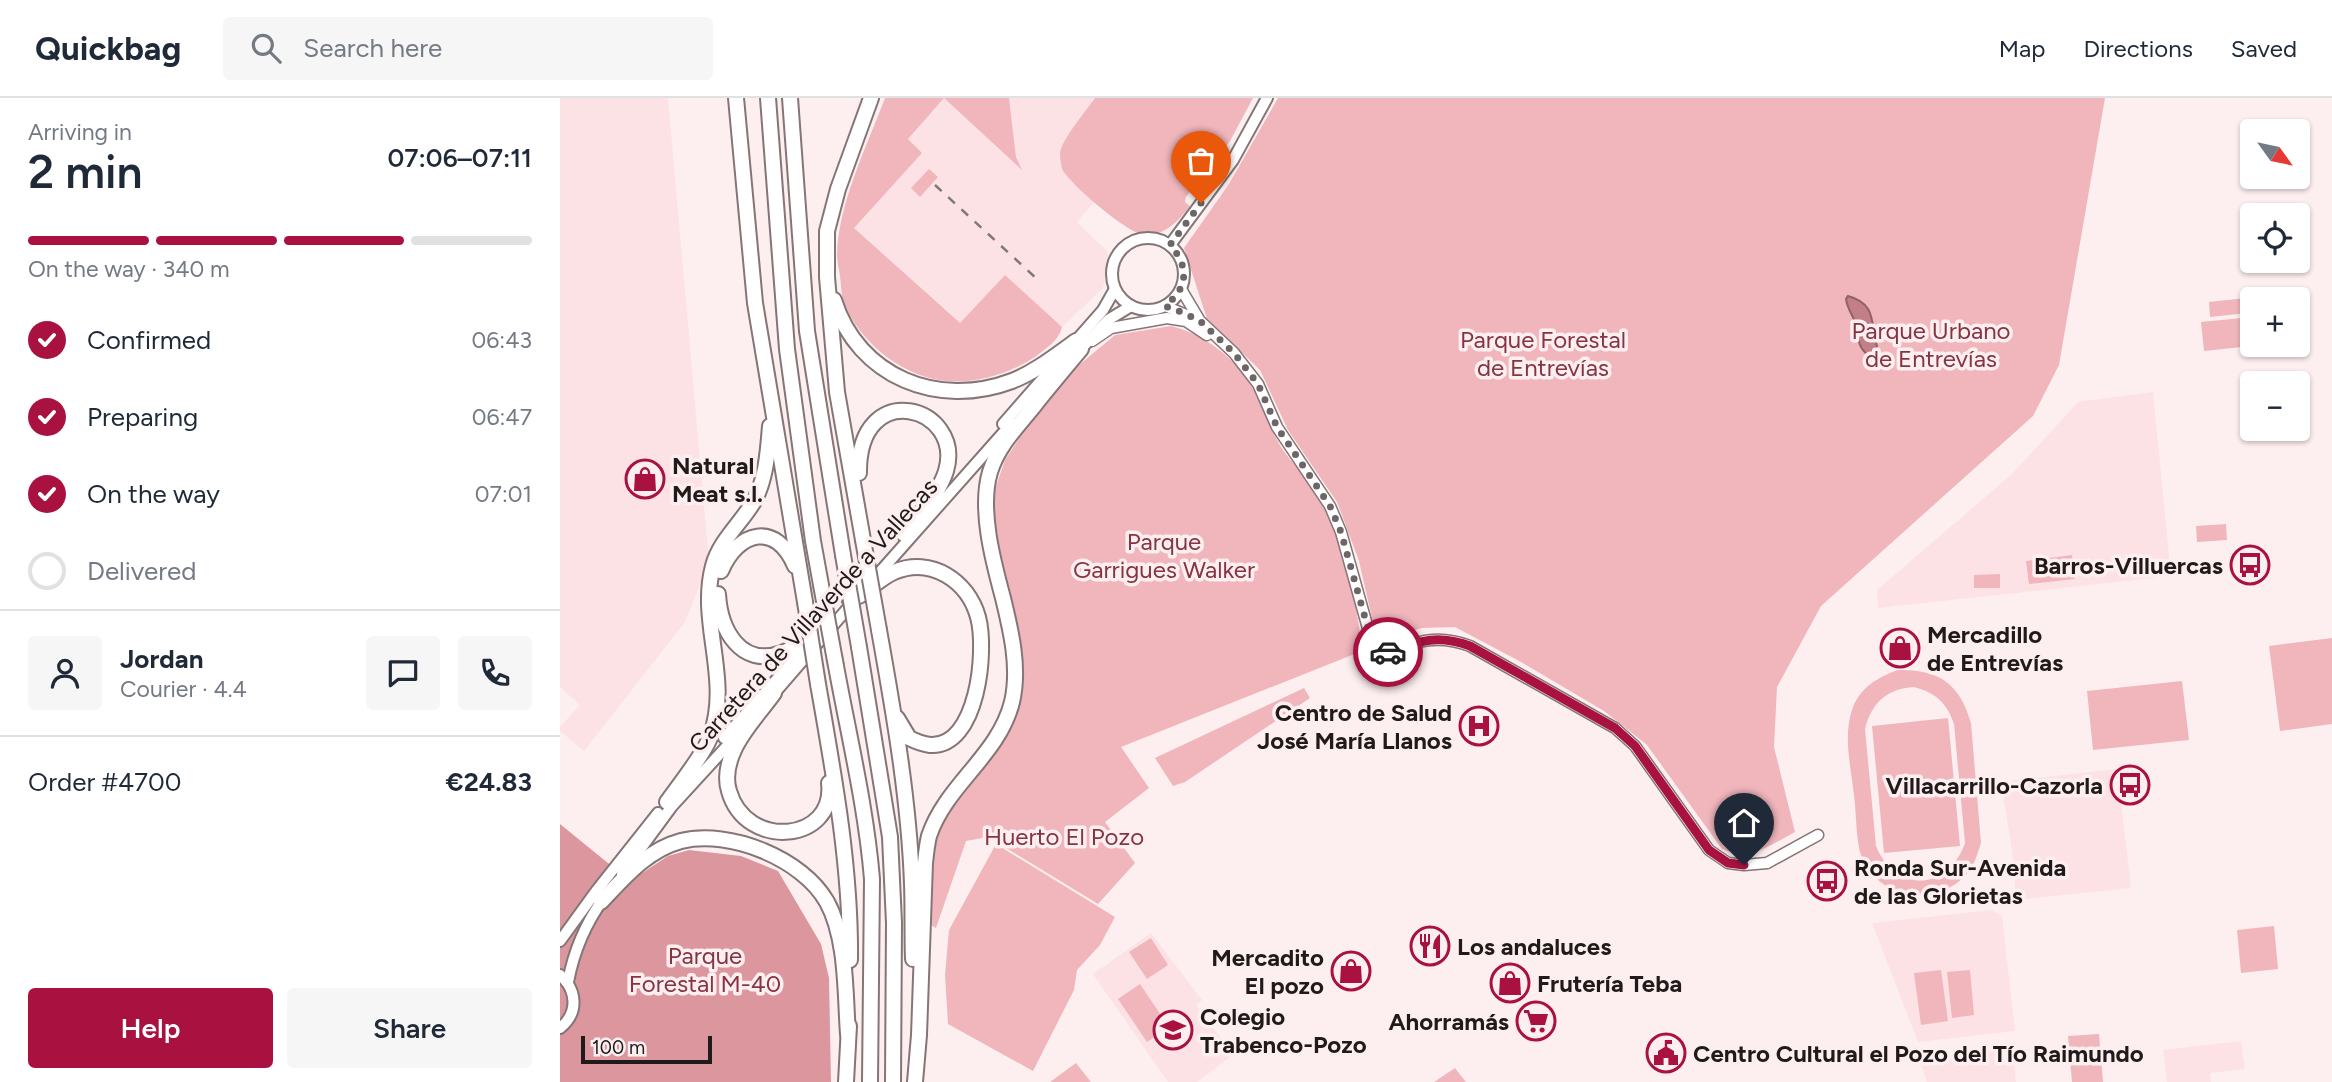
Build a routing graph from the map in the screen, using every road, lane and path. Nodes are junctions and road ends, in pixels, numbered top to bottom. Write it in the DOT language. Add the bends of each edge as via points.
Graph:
graph roads {
  1 [pos="736,98"];
  2 [pos="768,98"];
  3 [pos="790,98"];
  4 [pos="871,98"];
  5 [pos="1267,98"];
  6 [pos="1170,245"];
  7 [pos="827,277"];
  8 [pos="1115,289"];
  9 [pos="1181,289"];
  10 [pos="1131,306"];
  11 [pos="1165,306"];
  12 [pos="1200,321"];
  13 [pos="1078,345"];
  14 [pos="1234,353"];
  15 [pos="771,404"];
  16 [pos="859,516"];
  17 [pos="904,534"];
  18 [pos="802,584"];
  19 [pos="859,596"];
  20 [pos="823,627"];
  21 [pos="774,693"];
  22 [pos="892,704"];
  23 [pos="824,718"];
  24 [pos="667,802"];
  25 [pos="1818,835"];
  26 [pos="601,902"];
  27 [pos="560,941"];
  28 [pos="564,978"];
  29 [pos="560,1028"];
  30 [pos="848,1034"];
  31 [pos="846,1082"];
  32 [pos="870,1082"];
  33 [pos="893,1082"];
  34 [pos="914,1082"];
  1 -- 15 [label="highway" via="755,303"];
  2 -- 32 [label="highway, bridge" via="787,349 813,541 870,860"];
  3 -- 33 [label="highway, bridge" via="807,331 890,837"];
  4 -- 7 [label="highway" via="832,210"];
  5 -- 6 [label="main road" via="1233,160"];
  6 -- 8 [label="main road" via="1147,238 1126,246 1113,266"];
  6 -- 9 [label="main road" via="1183,265"];
  7 -- 13 [label="highway" via="839,316 865,354 905,381 923,387 963,391 1012,381"];
  7 -- 16 [label="highway" via="837,392"];
  8 -- 10 [label="main road"];
  8 -- 13 [label="main road, Carretera de Villaverde a Vallecas"];
  9 -- 11 [label="main road"];
  9 -- 12 [label="street"];
  10 -- 11 [label="main road" via="1142,310"];
  10 -- 13 [label="main road, Carretera de Villaverde a Vallecas"];
  11 -- 12 [label="street"];
  12 -- 14 [label="street"];
  13 -- 14 [label="street" via="1111,328 1167,318 1186,321"];
  13 -- 17 [label="main road, Carretera de Villaverde a Vallecas"];
  13 -- 19 [label="main road, Carretera de Villaverde a Vallecas"];
  13 -- 34 [label="highway" via="1002,446 989,474 986,514 1012,643 1015,690 996,740 945,805 929,837"];
  14 -- 25 [label="street" via="1258,384 1277,427 1330,506 1376,657 1430,638 1454,640 1615,728 1635,746 1709,850 1728,863 1767,863"];
  15 -- 18 [label="highway"];
  15 -- 24 [label="highway" via="767,460 754,501 718,554 708,592 719,693 716,716 710,738"];
  16 -- 17 [label="highway" via="863,439 882,416 895,411 924,416 946,439 946,472"];
  16 -- 22 [label="highway, bridge"];
  17 -- 20 [label="main road, Carretera de Villaverde a Vallecas"];
  18 -- 20 [label="highway" via="789,553 777,540 762,535 749,538 727,556 721,572 718,592 723,625 741,648 769,656 783,653"];
  18 -- 23 [label="highway, bridge"];
  19 -- 21 [label="main road, Carretera de Villaverde a Vallecas"];
  19 -- 22 [label="highway" via="894,572 929,567 943,572 964,591 978,618 980,669 962,728 942,743 916,741 904,731"];
  20 -- 24 [label="main road, Carretera de Villaverde a Vallecas"];
  21 -- 23 [label="highway" via="734,748 727,768 733,804 757,827 794,830 810,825 824,811 830,793"];
  21 -- 26 [label="main road, Carretera de Villaverde a Vallecas" via="672,806"];
  22 -- 34 [label="highway" via="912,883"];
  23 -- 30 [label="highway" via="841,816 850,921"];
  24 -- 27 [label="main road, Carretera de Villaverde a Vallecas"];
  26 -- 28 [label="main road, Carretera de Villaverde a Vallecas" via="583,930"];
  26 -- 30 [label="highway" via="643,860 682,841 728,841 775,856 796,868 827,901 841,946"];
  28 -- 29 [label="main road, Carretera de Villaverde a Vallecas" via="573,991 573,1010"];
  30 -- 31 [label="highway"];
}
